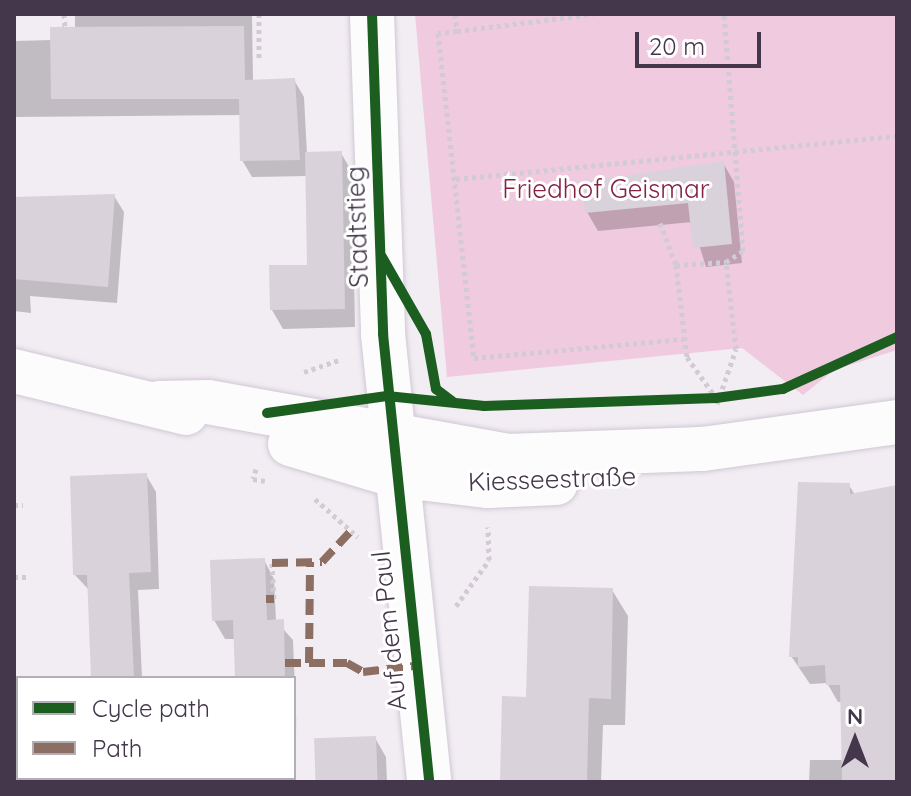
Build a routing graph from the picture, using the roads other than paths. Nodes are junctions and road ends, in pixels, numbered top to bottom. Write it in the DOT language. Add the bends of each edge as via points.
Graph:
graph roads {
  1 [pos="372,14"];
  2 [pos="14,371"];
  3 [pos="897,422"];
  4 [pos="392,457"];
  5 [pos="429,782"];
  1 -- 4 [label="street, Stadtstieg"];
  2 -- 4 [label="street, Kiesseestraße" via="159,403 208,402"];
  3 -- 4 [label="street, Kiesseestraße" via="713,448"];
  4 -- 5 [label="street, Auf dem Paul"];
}
